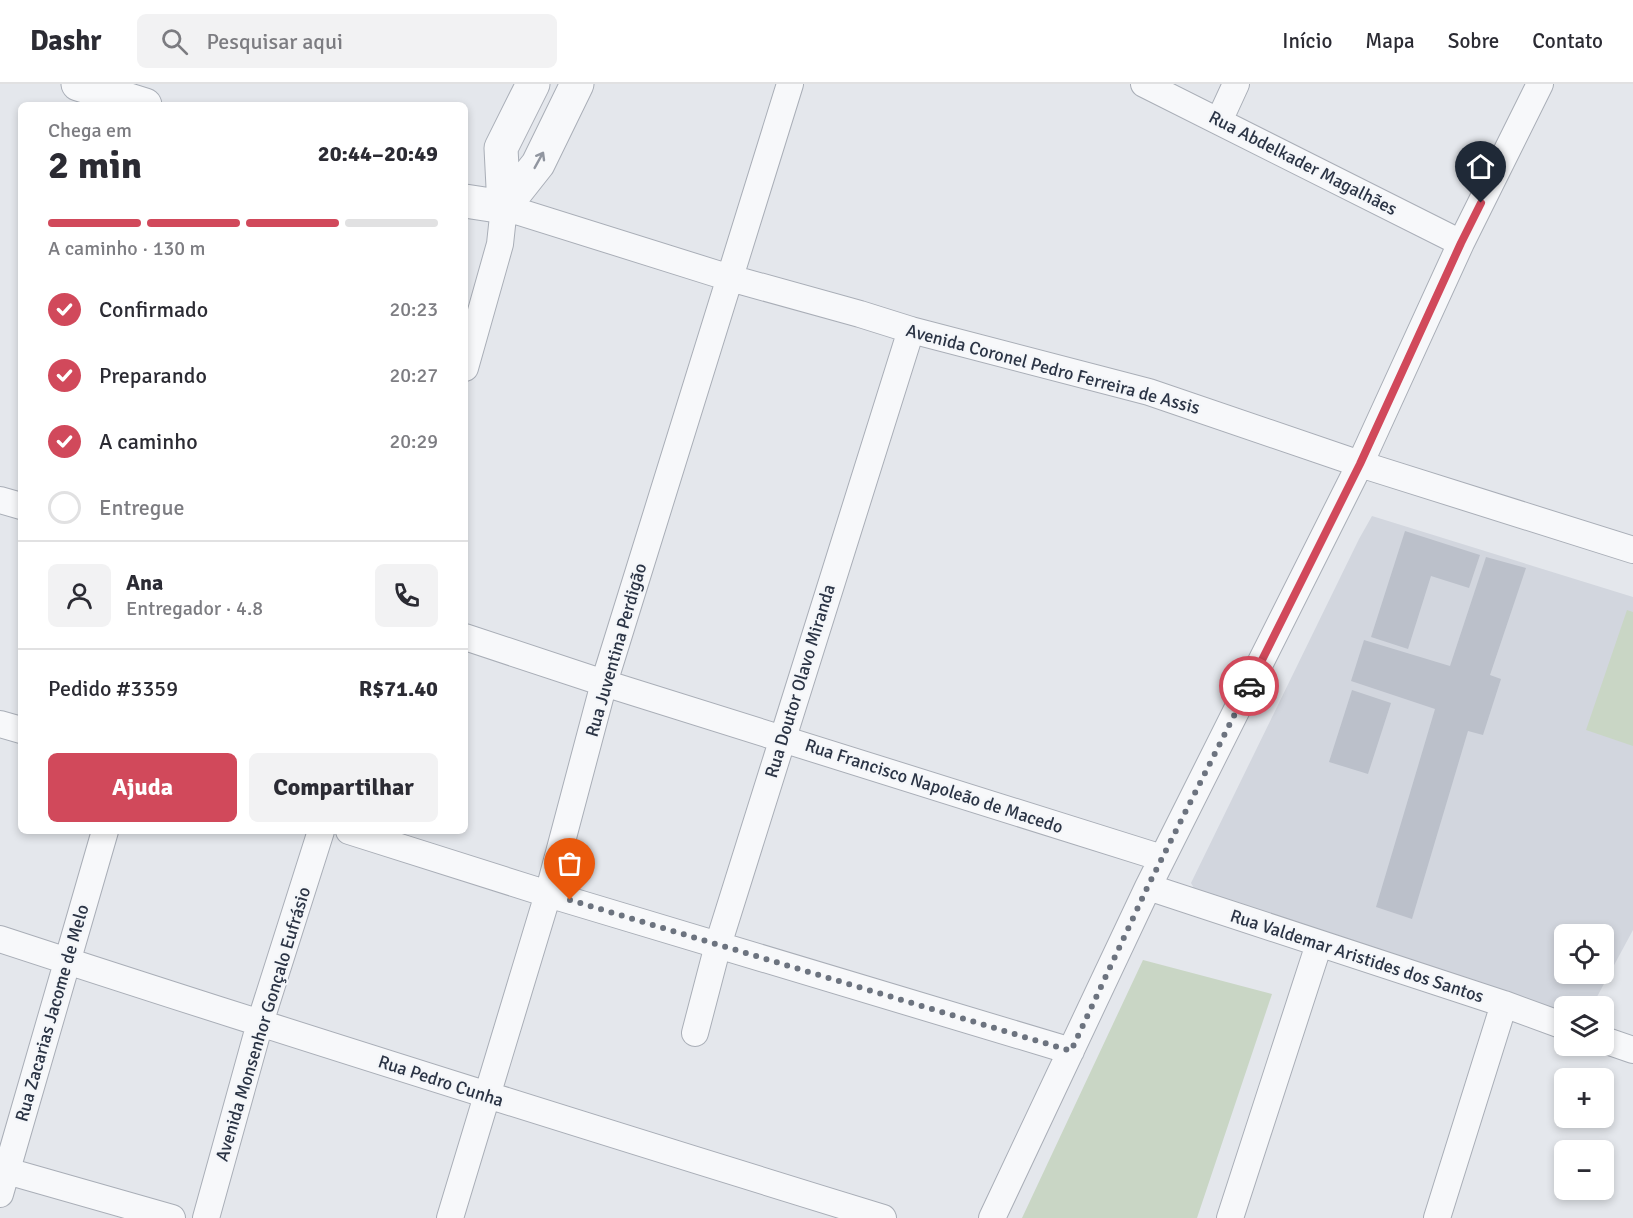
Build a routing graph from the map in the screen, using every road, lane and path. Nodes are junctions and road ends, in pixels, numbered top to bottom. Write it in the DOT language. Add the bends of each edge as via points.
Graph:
graph roads {
  1 [pos="78,84"];
  2 [pos="533,84"];
  3 [pos="577,84"];
  4 [pos="790,84"];
  5 [pos="1144,84"];
  6 [pos="1236,84"];
  7 [pos="1540,84"];
  8 [pos="135,102"];
  9 [pos="1219,121"];
  10 [pos="468,201"];
  11 [pos="504,207"];
  12 [pos="1461,243"];
  13 [pos="730,278"];
  14 [pos="910,330"];
  15 [pos="468,357"];
  16 [pos="1360,464"];
  17 [pos="0,500"];
  18 [pos="18,505"];
  19 [pos="1633,550"];
  20 [pos="468,638"];
  21 [pos="604,683"];
  22 [pos="0,723"];
  23 [pos="18,729"];
  24 [pos="782,738"];
  25 [pos="104,834"];
  26 [pos="320,834"];
  27 [pos="358,834"];
  28 [pos="1162,858"];
  29 [pos="1148,886"];
  30 [pos="548,894"];
  31 [pos="0,939"];
  32 [pos="1319,944"];
  33 [pos="718,945"];
  34 [pos="68,961"];
  35 [pos="1504,1004"];
  36 [pos="1554,1022"];
  37 [pos="260,1023"];
  38 [pos="695,1033"];
  39 [pos="1614,1043"];
  40 [pos="1633,1050"];
  41 [pos="1071,1051"];
  42 [pos="487,1095"];
  43 [pos="3,1183"];
  44 [pos="172,1218"];
  45 [pos="206,1218"];
  46 [pos="450,1218"];
  47 [pos="883,1218"];
  48 [pos="992,1218"];
  49 [pos="1230,1218"];
  50 [pos="1437,1218"];
  1 -- 8 [label="street"];
  2 -- 11 [label="street" via="501,148"];
  11 -- 3 [label="street, one-way" via="538,164"];
  4 -- 13 [label="street, Rua Juventina Perdigão"];
  5 -- 9 [label="street, Rua Abdelkader Magalhães"];
  6 -- 9 [label="street"];
  7 -- 12 [label="street"];
  9 -- 12 [label="street, Rua Abdelkader Magalhães"];
  10 -- 11 [label="street"];
  11 -- 13 [label="street, Avenida Coronel Pedro Ferreira de Assis"];
  11 -- 15 [label="street" via="500,244"];
  12 -- 16 [label="street"];
  13 -- 14 [label="street, Avenida Coronel Pedro Ferreira de Assis"];
  13 -- 21 [label="street, Rua Juventina Perdigão"];
  14 -- 16 [label="street, Avenida Coronel Pedro Ferreira de Assis" via="1149,392"];
  14 -- 24 [label="street, Rua Doutor Olavo Miranda"];
  16 -- 19 [label="street, Avenida Coronel Pedro Ferreira de Assis"];
  16 -- 28 [label="street"];
  17 -- 18 [label="street"];
  20 -- 21 [label="street, Rua Francisco Napoleão de Macedo"];
  21 -- 24 [label="street, Rua Francisco Napoleão de Macedo"];
  21 -- 30 [label="street, Rua Juventina Perdigão"];
  22 -- 23 [label="street"];
  24 -- 28 [label="street, Rua Francisco Napoleão de Macedo"];
  24 -- 33 [label="street, Rua Doutor Olavo Miranda"];
  25 -- 34 [label="street, Rua Zacarias Jacome de Melo"];
  26 -- 37 [label="street, Avenida Monsenhor Gonçalo Eufrásio"];
  27 -- 30 [label="street"];
  28 -- 29 [label="street"];
  29 -- 32 [label="street, Rua Valdemar Aristides dos Santos"];
  29 -- 41 [label="street"];
  30 -- 33 [label="street"];
  30 -- 42 [label="street, Rua Juventina Perdigão"];
  31 -- 34 [label="street, Rua Pedro Cunha"];
  32 -- 35 [label="street, Rua Valdemar Aristides dos Santos"];
  32 -- 49 [label="street"];
  33 -- 38 [label="street, Rua Doutor Olavo Miranda"];
  33 -- 41 [label="street"];
  34 -- 37 [label="street, Rua Pedro Cunha"];
  34 -- 43 [label="street, Rua Zacarias Jacome de Melo"];
  35 -- 36 [label="street, Rua Valdemar Aristides dos Santos"];
  35 -- 50 [label="street"];
  37 -- 42 [label="street, Rua Pedro Cunha"];
  37 -- 45 [label="street, Avenida Monsenhor Gonçalo Eufrásio"];
  39 -- 40 [label="street"];
  41 -- 48 [label="street"];
  42 -- 46 [label="street, Rua Juventina Perdigão"];
  42 -- 47 [label="street, Rua Pedro Cunha"];
  43 -- 44 [label="street"];
}
